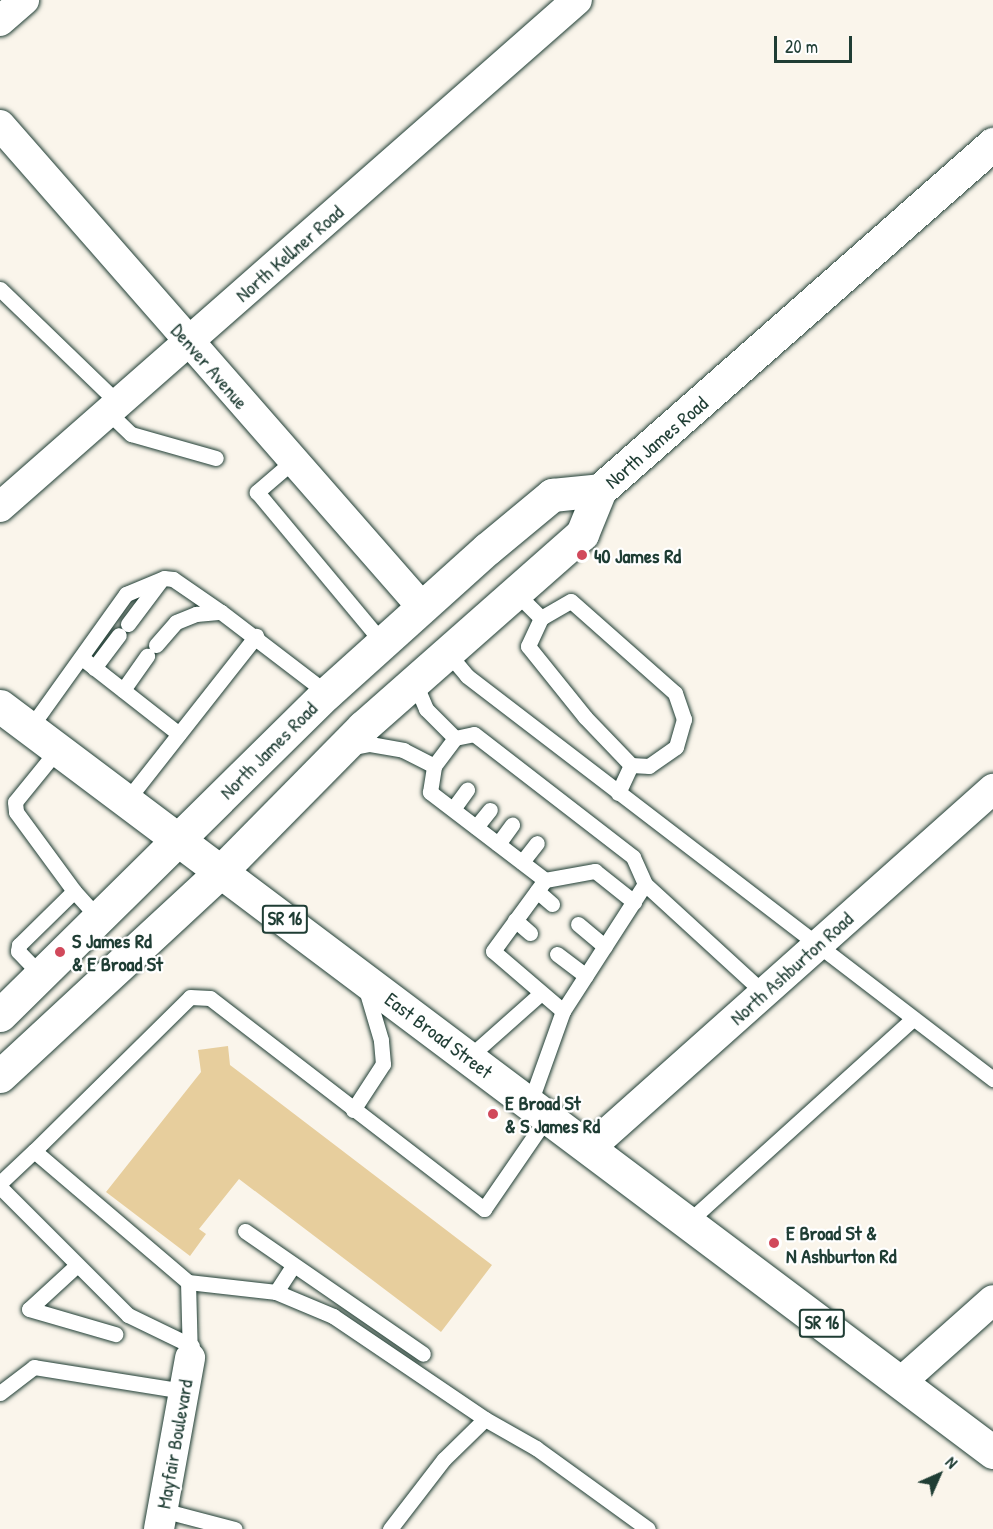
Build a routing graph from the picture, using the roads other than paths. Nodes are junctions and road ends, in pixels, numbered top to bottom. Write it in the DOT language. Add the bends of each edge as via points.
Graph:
graph roads {
  1 [pos="24,0"];
  2 [pos="578,0"];
  3 [pos="0,21"];
  4 [pos="0,125"];
  5 [pos="993,144"];
  6 [pos="0,289"];
  7 [pos="189,341"];
  8 [pos="113,408"];
  9 [pos="216,458"];
  10 [pos="293,461"];
  11 [pos="600,490"];
  12 [pos="0,507"];
  13 [pos="164,578"];
  14 [pos="515,592"];
  15 [pos="422,607"];
  16 [pos="221,612"];
  17 [pos="541,618"];
  18 [pos="256,636"];
  19 [pos="382,642"];
  20 [pos="447,652"];
  21 [pos="82,658"];
  22 [pos="94,668"];
  23 [pos="418,677"];
  24 [pos="123,690"];
  25 [pos="327,693"];
  26 [pos="1,707"];
  27 [pos="30,728"];
  28 [pos="179,734"];
  29 [pos="455,738"];
  30 [pos="58,749"];
  31 [pos="338,752"];
  32 [pos="631,765"];
  33 [pos="434,766"];
  34 [pos="993,789"];
  35 [pos="467,790"];
  36 [pos="618,793"];
  37 [pos="127,800"];
  38 [pos="453,809"];
  39 [pos="490,810"];
  40 [pos="512,825"];
  41 [pos="477,827"];
  42 [pos="179,838"];
  43 [pos="537,843"];
  44 [pos="498,844"];
  45 [pos="522,862"];
  46 [pos="221,871"];
  47 [pos="645,884"];
  48 [pos="541,886"];
  49 [pos="74,891"];
  50 [pos="634,902"];
  51 [pos="552,904"];
  52 [pos="98,918"];
  53 [pos="515,921"];
  54 [pos="578,924"];
  55 [pos="530,933"];
  56 [pos="816,946"];
  57 [pos="604,947"];
  58 [pos="557,954"];
  59 [pos="41,975"];
  60 [pos="586,976"];
  61 [pos="362,978"];
  62 [pos="542,993"];
  63 [pos="764,993"];
  64 [pos="563,1011"];
  65 [pos="0,1015"];
  66 [pos="913,1019"];
  67 [pos="469,1058"];
  68 [pos="0,1076"];
  69 [pos="993,1079"];
  70 [pos="353,1110"];
  71 [pos="539,1110"];
  72 [pos="590,1148"];
  73 [pos="34,1151"];
  74 [pos="0,1185"];
  75 [pos="688,1222"];
  76 [pos="245,1231"];
  77 [pos="76,1265"];
  78 [pos="293,1266"];
  79 [pos="188,1282"];
  80 [pos="276,1292"];
  81 [pos="993,1300"];
  82 [pos="115,1334"];
  83 [pos="191,1352"];
  84 [pos="423,1354"];
  85 [pos="902,1382"];
  86 [pos="184,1391"];
  87 [pos="0,1393"];
  88 [pos="485,1419"];
  89 [pos="993,1452"];
  90 [pos="161,1520"];
  91 [pos="235,1529"];
  92 [pos="390,1529"];
  93 [pos="648,1529"];
  1 -- 3 [label="street"];
  2 -- 7 [label="street, North Kellner Road"];
  4 -- 7 [label="street, Denver Avenue"];
  5 -- 11 [label="main road, North James Road"];
  6 -- 8 [label="lane"];
  7 -- 8 [label="street, North Kellner Road"];
  7 -- 10 [label="street, Denver Avenue"];
  8 -- 9 [label="lane" via="131,434"];
  8 -- 12 [label="street, North Kellner Road"];
  10 -- 15 [label="street, Denver Avenue"];
  10 -- 19 [label="lane" via="257,492"];
  11 -- 14 [label="main road" via="582,534"];
  11 -- 15 [label="main road, North James Road" via="552,495"];
  13 -- 16 [label="lane" via="173,579"];
  13 -- 21 [label="lane" via="126,594"];
  13 -- 22 [label="lane"];
  14 -- 17 [label="lane"];
  14 -- 20 [label="main road"];
  15 -- 19 [label="main road, North James Road"];
  16 -- 18 [label="lane"];
  16 -- 24 [label="lane" via="196,614 176,622"];
  17 -- 32 [label="lane" via="528,646 585,717"];
  17 -- 32 [label="lane" via="572,601 675,693 684,719 676,747 650,766"];
  18 -- 25 [label="lane"];
  18 -- 28 [label="lane"];
  19 -- 25 [label="main road, North James Road"];
  20 -- 23 [label="main road"];
  20 -- 36 [label="lane" via="467,676"];
  21 -- 22 [label="lane"];
  21 -- 27 [label="lane"];
  22 -- 24 [label="lane"];
  23 -- 29 [label="lane" via="418,690 426,709"];
  23 -- 31 [label="main road"];
  24 -- 28 [label="lane"];
  25 -- 42 [label="main road, North James Road"];
  26 -- 27 [label="main road, East Broad Street / SR 16"];
  27 -- 30 [label="main road, East Broad Street / SR 16"];
  28 -- 37 [label="lane"];
  29 -- 33 [label="lane"];
  29 -- 47 [label="lane" via="474,734 493,758 516,776 633,857"];
  30 -- 37 [label="main road, East Broad Street / SR 16"];
  30 -- 49 [label="lane" via="15,802 16,812"];
  31 -- 33 [label="lane" via="370,744 403,750"];
  31 -- 46 [label="main road"];
  32 -- 36 [label="lane"];
  33 -- 38 [label="lane" via="430,792"];
  34 -- 56 [label="street, North Ashburton Road"];
  35 -- 38 [label="lane"];
  36 -- 56 [label="lane"];
  37 -- 42 [label="main road, East Broad Street / SR 16"];
  38 -- 41 [label="lane"];
  39 -- 41 [label="lane"];
  40 -- 44 [label="lane"];
  41 -- 44 [label="lane"];
  42 -- 46 [label="main road, East Broad Street / SR 16"];
  42 -- 52 [label="main road, North James Road"];
  43 -- 45 [label="lane"];
  44 -- 45 [label="lane"];
  45 -- 48 [label="lane"];
  46 -- 61 [label="main road, East Broad Street / SR 16"];
  46 -- 68 [label="main road"];
  47 -- 50 [label="lane"];
  47 -- 63 [label="lane"];
  48 -- 50 [label="lane" via="595,871"];
  48 -- 51 [label="lane"];
  48 -- 53 [label="lane"];
  49 -- 52 [label="lane"];
  49 -- 59 [label="lane" via="19,945 18,951"];
  50 -- 57 [label="lane"];
  52 -- 59 [label="main road, North James Road"];
  53 -- 55 [label="lane"];
  53 -- 62 [label="lane" via="493,951"];
  54 -- 57 [label="lane"];
  56 -- 63 [label="street, North Ashburton Road"];
  56 -- 66 [label="lane"];
  57 -- 60 [label="lane"];
  58 -- 60 [label="lane"];
  59 -- 65 [label="main road, North James Road"];
  60 -- 64 [label="lane"];
  61 -- 67 [label="main road, East Broad Street / SR 16"];
  61 -- 70 [label="lane" via="381,1040 383,1064"];
  62 -- 64 [label="lane"];
  62 -- 67 [label="lane"];
  63 -- 72 [label="street, North Ashburton Road"];
  64 -- 71 [label="lane"];
  66 -- 69 [label="lane"];
  66 -- 75 [label="lane"];
  67 -- 71 [label="main road, East Broad Street / SR 16"];
  70 -- 71 [label="lane" via="484,1209"];
  70 -- 73 [label="lane" via="210,998 190,997"];
  71 -- 72 [label="main road, East Broad Street / SR 16"];
  72 -- 75 [label="main road, East Broad Street / SR 16"];
  73 -- 74 [label="lane"];
  73 -- 79 [label="lane"];
  74 -- 77 [label="lane"];
  75 -- 85 [label="main road, East Broad Street / SR 16"];
  76 -- 78 [label="lane"];
  77 -- 82 [label="lane" via="29,1309"];
  77 -- 83 [label="lane" via="128,1315"];
  78 -- 80 [label="lane"];
  78 -- 84 [label="lane"];
  79 -- 80 [label="lane"];
  79 -- 83 [label="lane"];
  80 -- 88 [label="lane" via="333,1316"];
  81 -- 85 [label="street"];
  83 -- 86 [label="street, Mayfair Boulevard"];
  85 -- 89 [label="main road, East Broad Street / SR 16"];
  86 -- 87 [label="lane" via="33,1366"];
  86 -- 90 [label="street, Mayfair Boulevard"];
  88 -- 92 [label="lane" via="444,1459"];
  88 -- 93 [label="lane" via="536,1448"];
  90 -- 91 [label="lane"];
}
